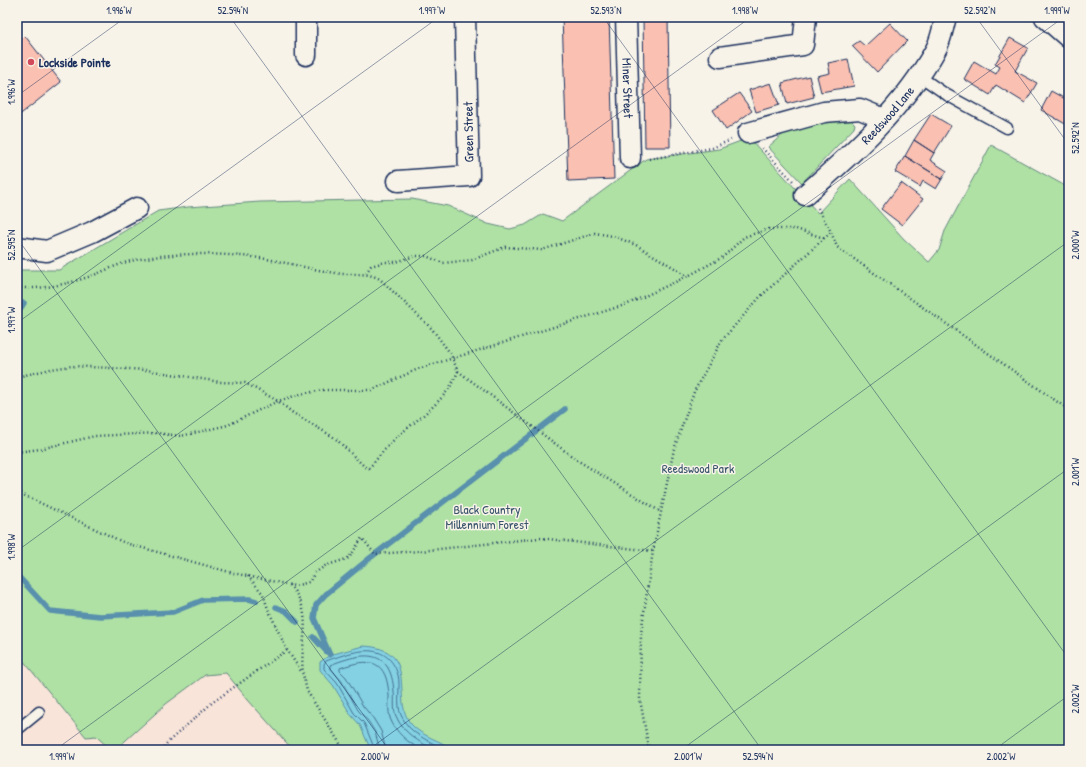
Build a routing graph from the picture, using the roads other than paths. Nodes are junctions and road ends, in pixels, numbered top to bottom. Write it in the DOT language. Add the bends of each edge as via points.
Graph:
graph roads {
  1 [pos="306,17"];
  2 [pos="465,17"];
  3 [pos="626,17"];
  4 [pos="806,17"];
  5 [pos="946,17"];
  6 [pos="1045,17"];
  7 [pos="1069,38"];
  8 [pos="306,55"];
  9 [pos="720,58"];
  10 [pos="918,75"];
  11 [pos="884,119"];
  12 [pos="1007,128"];
  13 [pos="748,133"];
  14 [pos="630,158"];
  15 [pos="398,181"];
  16 [pos="805,195"];
  17 [pos="137,208"];
  18 [pos="17,247"];
  19 [pos="39,712"];
  20 [pos="17,730"];
  1 -- 8 [label="street"];
  2 -- 15 [label="street, Green Street" via="469,176"];
  3 -- 14 [label="street, Miner Street"];
  4 -- 9 [label="street" via="804,45"];
  5 -- 10 [label="street, Reedswood Lane" via="936,48"];
  6 -- 7 [label="street"];
  10 -- 11 [label="street, Reedswood Lane" via="902,100"];
  10 -- 12 [label="lane" via="947,95"];
  11 -- 13 [label="street" via="860,109 824,112"];
  11 -- 16 [label="street, Reedswood Lane"];
  17 -- 18 [label="street" via="92,232 47,251"];
  19 -- 20 [label="lane"];
}
